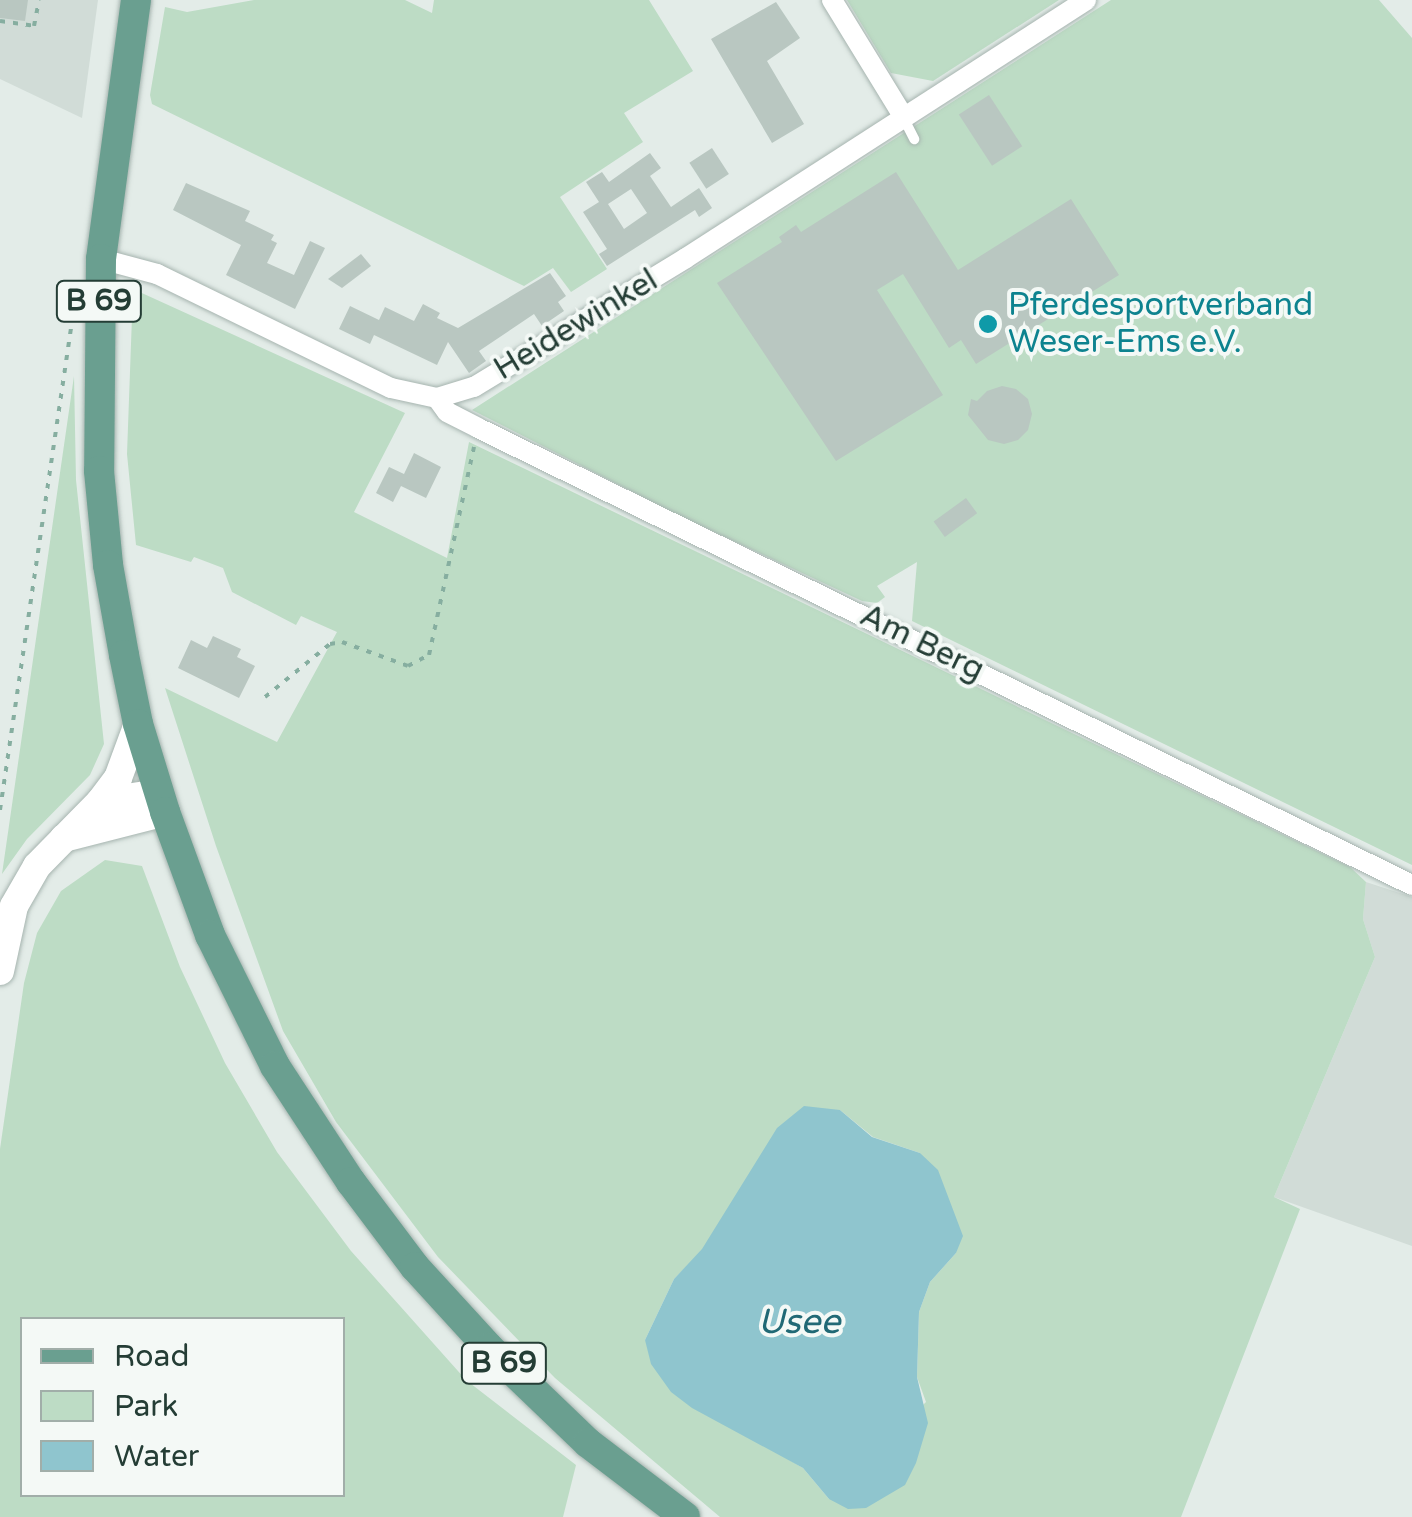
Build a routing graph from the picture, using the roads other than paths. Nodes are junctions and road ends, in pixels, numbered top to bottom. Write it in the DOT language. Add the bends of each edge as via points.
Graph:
graph roads {
  1 [pos="136,0"];
  2 [pos="832,0"];
  3 [pos="1086,0"];
  4 [pos="903,116"];
  5 [pos="914,138"];
  6 [pos="100,258"];
  7 [pos="436,398"];
  8 [pos="138,724"];
  9 [pos="100,802"];
  10 [pos="162,802"];
  11 [pos="63,838"];
  12 [pos="1412,884"];
  13 [pos="7,903"];
  14 [pos="0,971"];
  15 [pos="685,1517"];
  1 -- 6 [label="main road, B 69"];
  2 -- 4 [label="street"];
  3 -- 4 [label="street, Heidewinkel"];
  4 -- 5 [label="lane"];
  4 -- 7 [label="street, Heidewinkel" via="491,378"];
  6 -- 7 [label="street" via="157,274 391,388"];
  6 -- 8 [label="main road, B 69" via="98,472"];
  7 -- 12 [label="street, Am Berg" via="478,428"];
  8 -- 9 [label="main road" via="118,778"];
  8 -- 10 [label="main road, B 69"];
  9 -- 10 [label="main road"];
  9 -- 11 [label="main road"];
  10 -- 11 [label="main road"];
  10 -- 15 [label="main road, B 69" via="210,935 276,1066 362,1196 489,1348 588,1442"];
  11 -- 13 [label="main road"];
  13 -- 14 [label="main road"];
}
